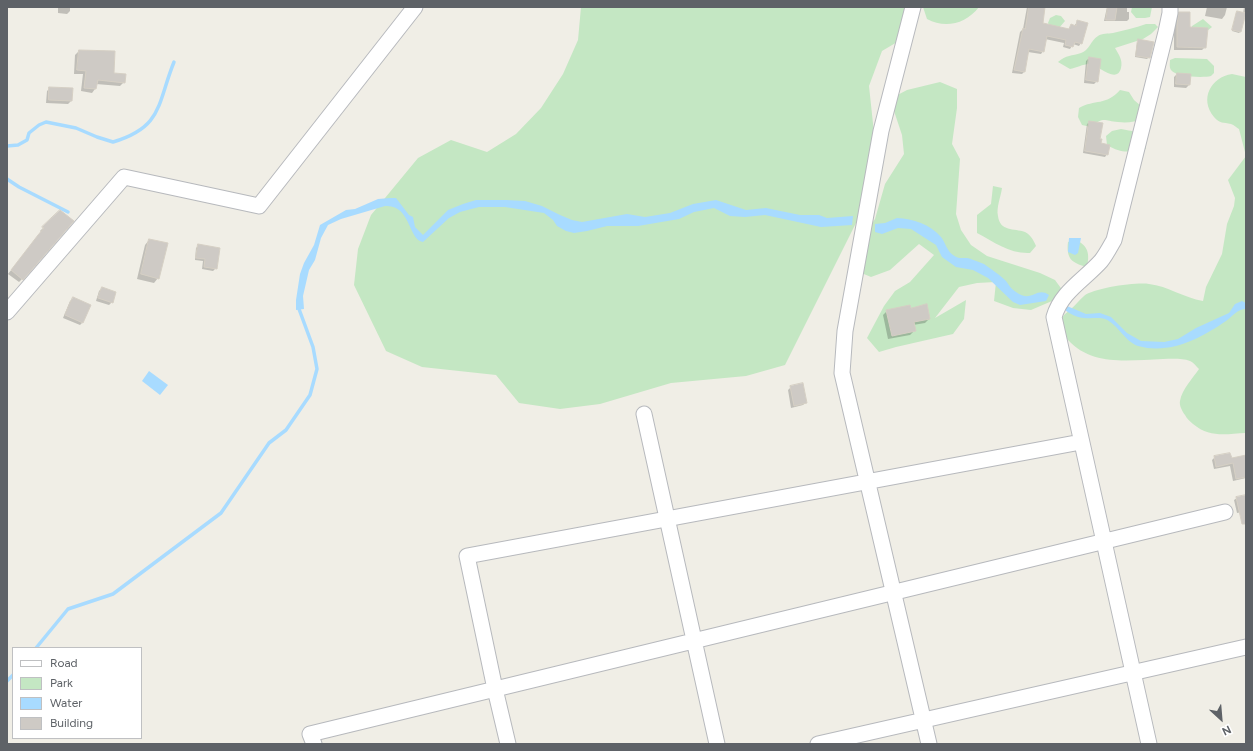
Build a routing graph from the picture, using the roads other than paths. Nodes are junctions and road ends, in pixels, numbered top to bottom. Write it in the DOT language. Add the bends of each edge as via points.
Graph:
graph roads {
  1 [pos="414,7"];
  2 [pos="913,7"];
  3 [pos="1170,7"];
  4 [pos="7,312"];
  5 [pos="644,414"];
  6 [pos="1081,442"];
  7 [pos="867,482"];
  8 [pos="1225,512"];
  9 [pos="667,519"];
  10 [pos="1104,542"];
  11 [pos="893,592"];
  12 [pos="694,641"];
  13 [pos="1246,647"];
  14 [pos="1133,672"];
  15 [pos="494,689"];
  16 [pos="924,720"];
  17 [pos="314,744"];
  18 [pos="508,744"];
  19 [pos="717,744"];
  20 [pos="818,744"];
  21 [pos="929,744"];
  22 [pos="1149,744"];
  1 -- 4 [label="street" via="259,206 124,177"];
  2 -- 7 [label="street" via="881,131 845,330 842,373"];
  3 -- 6 [label="street" via="1114,240 1102,261 1064,297 1054,317"];
  5 -- 9 [label="street"];
  6 -- 7 [label="street"];
  6 -- 10 [label="street"];
  7 -- 9 [label="street"];
  7 -- 11 [label="street"];
  8 -- 10 [label="street"];
  9 -- 12 [label="street"];
  9 -- 15 [label="street" via="466,556"];
  10 -- 11 [label="street"];
  10 -- 14 [label="street"];
  11 -- 12 [label="street"];
  11 -- 16 [label="street"];
  12 -- 15 [label="street"];
  12 -- 19 [label="street"];
  13 -- 14 [label="street"];
  14 -- 16 [label="street"];
  14 -- 22 [label="street"];
  15 -- 17 [label="street" via="310,734"];
  15 -- 18 [label="street"];
  16 -- 20 [label="street"];
  16 -- 21 [label="street"];
}
